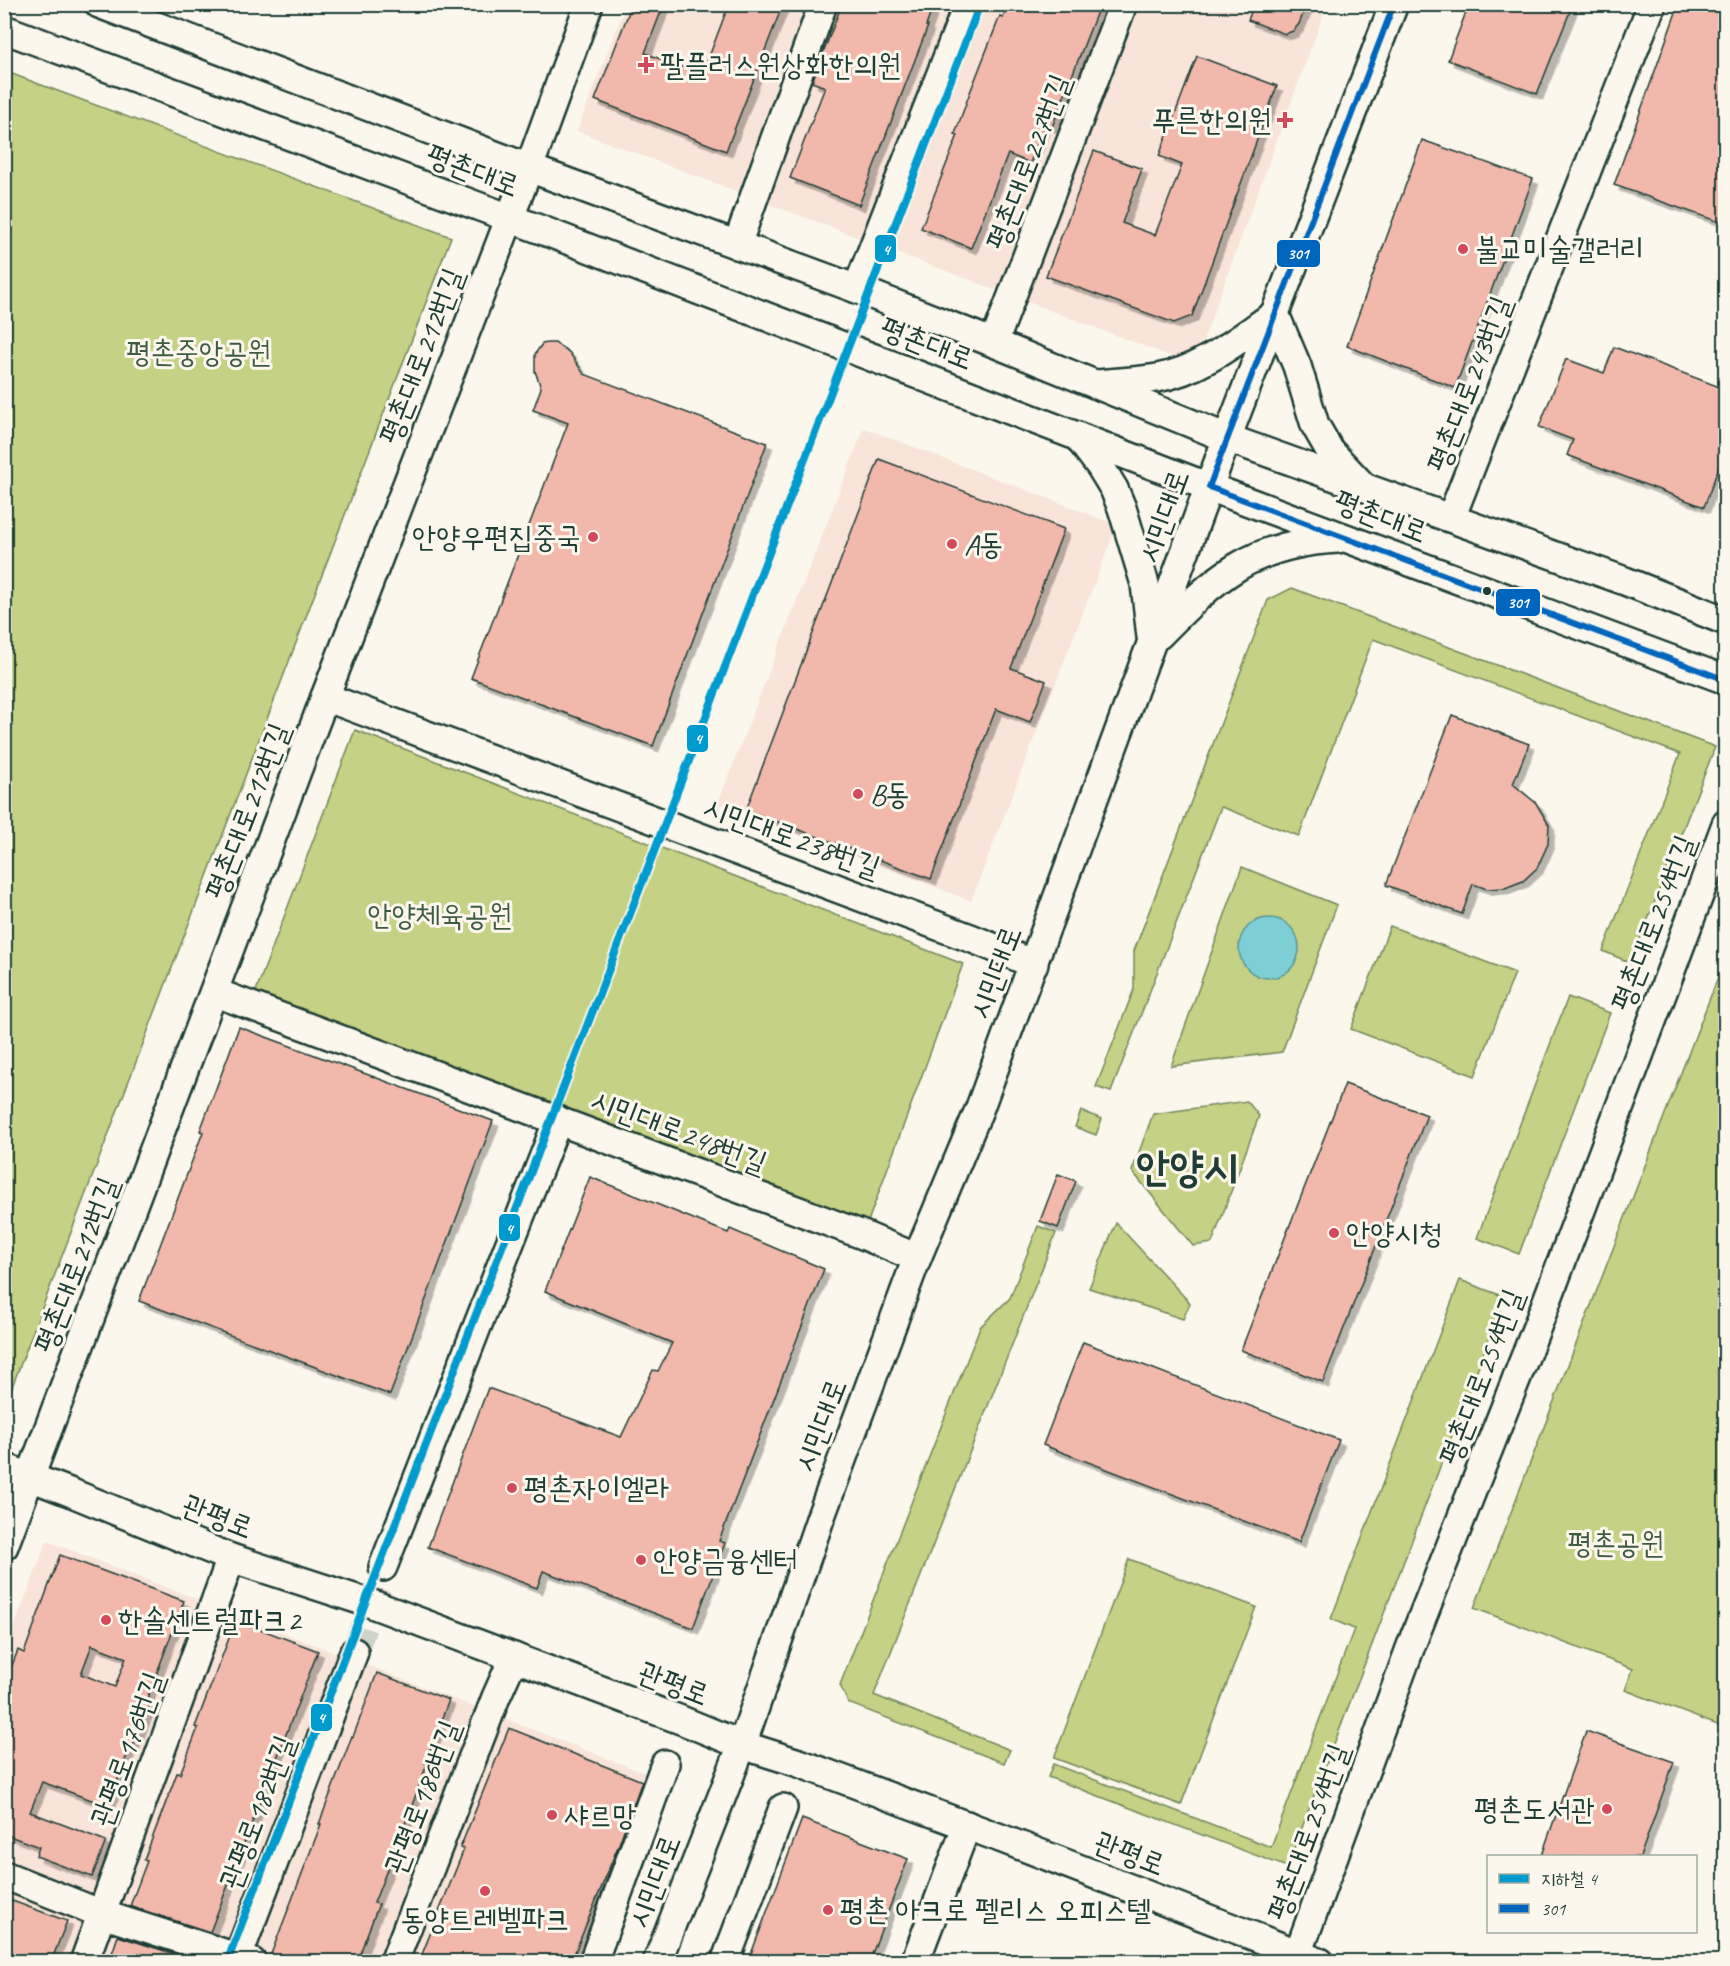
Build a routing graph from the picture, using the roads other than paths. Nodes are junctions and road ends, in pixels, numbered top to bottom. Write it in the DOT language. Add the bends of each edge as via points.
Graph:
graph roads {
  1 [pos="99,4"];
  2 [pos="589,4"];
  3 [pos="824,4"];
  4 [pos="968,4"];
  5 [pos="1123,4"];
  6 [pos="1394,4"];
  7 [pos="1652,4"];
  8 [pos="4,29"];
  9 [pos="529,168"];
  10 [pos="509,219"];
  11 [pos="737,245"];
  12 [pos="858,290"];
  13 [pos="1275,314"];
  14 [pos="994,343"];
  15 [pos="1096,385"];
  16 [pos="1077,436"];
  17 [pos="1227,438"];
  18 [pos="1209,487"];
  19 [pos="1363,487"];
  20 [pos="1451,518"];
  21 [pos="1346,538"];
  22 [pos="1725,621"];
  23 [pos="1152,643"];
  24 [pos="1725,680"];
  25 [pos="325,697"];
  26 [pos="1725,824"];
  27 [pos="1034,964"];
  28 [pos="214,992"];
  29 [pos="558,1120"];
  30 [pos="917,1258"];
  31 [pos="4,1467"];
  32 [pos="30,1477"];
  33 [pos="4,1546"];
  34 [pos="231,1558"];
  35 [pos="383,1567"];
  36 [pos="354,1652"];
  37 [pos="514,1657"];
  38 [pos="742,1745"];
  39 [pos="665,1764"];
  40 [pos="783,1808"];
  41 [pos="967,1825"];
  42 [pos="4,1875"];
  43 [pos="102,1914"];
  44 [pos="1305,1959"];
  45 [pos="242,1960"];
  46 [pos="84,1962"];
  47 [pos="394,1962"];
  48 [pos="593,1962"];
  49 [pos="657,1962"];
  50 [pos="725,1962"];
  51 [pos="915,1962"];
  1 -- 9 [label="street, 평촌대로"];
  2 -- 9 [label="street, 평촌대로212번길"];
  3 -- 11 [label="street"];
  4 -- 12 [label="street"];
  5 -- 14 [label="street, 평촌대로227번길"];
  6 -- 13 [label="street, 시민대로"];
  7 -- 20 [label="street, 평촌대로243번길"];
  8 -- 10 [label="street, 평촌대로"];
  9 -- 10 [label="street, 평촌대로212번길"];
  9 -- 11 [label="street, 평촌대로"];
  10 -- 16 [label="street, 평촌대로"];
  10 -- 25 [label="street, 평촌대로212번길"];
  11 -- 12 [label="street, 평촌대로"];
  12 -- 14 [label="street, 평촌대로"];
  13 -- 15 [label="street" via="1224,350 1182,370"];
  13 -- 17 [label="street, 시민대로"];
  13 -- 19 [label="street" via="1297,366 1315,425 1330,451"];
  14 -- 15 [label="street, 평촌대로"];
  15 -- 17 [label="street, 평촌대로"];
  16 -- 18 [label="street, 평촌대로"];
  16 -- 23 [label="street" via="1100,466 1122,508 1146,584"];
  17 -- 18 [label="street, 시민대로"];
  17 -- 19 [label="street, 평촌대로"];
  18 -- 21 [label="street, 평촌대로"];
  18 -- 23 [label="street, 시민대로"];
  19 -- 20 [label="street, 평촌대로"];
  20 -- 22 [label="street, 평촌대로"];
  21 -- 23 [label="street" via="1309,541 1260,554 1199,594"];
  21 -- 24 [label="street, 평촌대로"];
  23 -- 27 [label="street, 시민대로"];
  25 -- 27 [label="street, 시민대로238번길"];
  25 -- 28 [label="street, 평촌대로212번길"];
  26 -- 44 [label="street, 평촌대로254번길" via="1542,1314 1412,1643"];
  27 -- 30 [label="street, 시민대로"];
  28 -- 29 [label="street, 시민대로248번길"];
  28 -- 32 [label="street, 평촌대로212번길"];
  29 -- 30 [label="street, 시민대로248번길"];
  29 -- 35 [label="street"];
  30 -- 38 [label="street, 시민대로" via="820,1519"];
  31 -- 32 [label="street, 관평로"];
  32 -- 33 [label="street, 평촌대로212번길"];
  32 -- 34 [label="street, 관평로"];
  34 -- 37 [label="street, 관평로" via="372,1604"];
  34 -- 43 [label="street, 관평로176번길"];
  36 -- 45 [label="street, 관평로182번길"];
  37 -- 38 [label="street, 관평로"];
  37 -- 47 [label="street, 관평로186번길"];
  38 -- 41 [label="street, 관평로"];
  38 -- 49 [label="street, 시민대로"];
  39 -- 48 [label="street"];
  40 -- 50 [label="street"];
  41 -- 44 [label="street, 관평로"];
  41 -- 51 [label="street"];
  42 -- 43 [label="street"];
  43 -- 45 [label="street"];
  43 -- 46 [label="street, 관평로176번길"];
}
